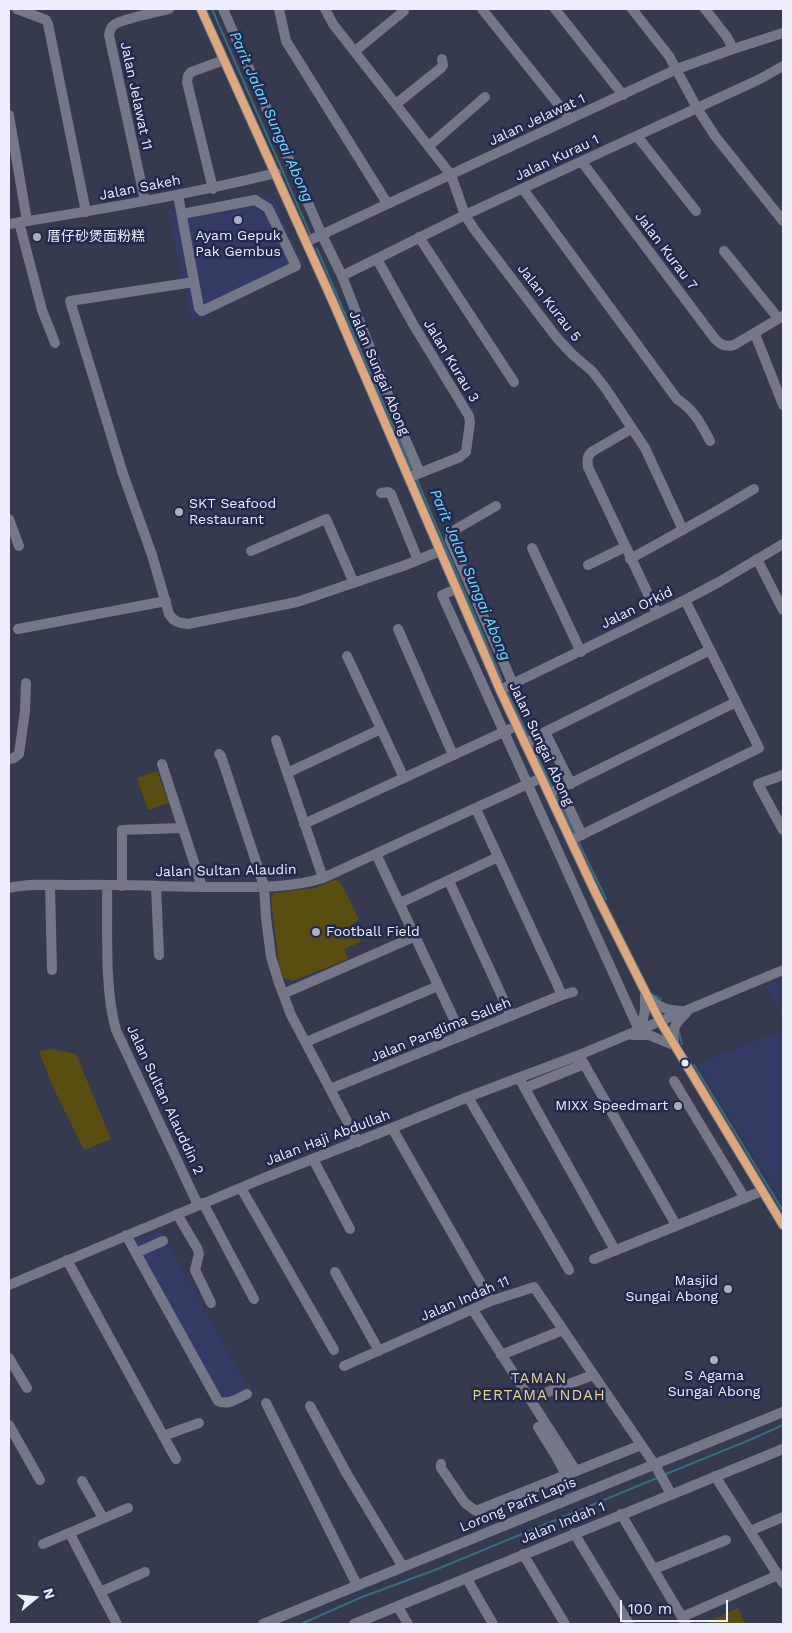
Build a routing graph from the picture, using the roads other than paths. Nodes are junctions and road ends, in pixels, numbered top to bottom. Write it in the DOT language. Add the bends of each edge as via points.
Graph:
graph roads {
  1 [pos="169,9"];
  2 [pos="201,9"];
  3 [pos="223,9"];
  4 [pos="279,9"];
  5 [pos="325,9"];
  6 [pos="482,9"];
  7 [pos="555,9"];
  8 [pos="632,9"];
  9 [pos="705,9"];
  10 [pos="19,10"];
  11 [pos="404,10"];
  12 [pos="783,33"];
  13 [pos="733,48"];
  14 [pos="355,51"];
  15 [pos="442,59"];
  16 [pos="224,60"];
  17 [pos="783,66"];
  18 [pos="677,69"];
  19 [pos="623,95"];
  20 [pos="485,97"];
  21 [pos="396,104"];
  22 [pos="697,108"];
  23 [pos="9,115"];
  24 [pos="570,119"];
  25 [pos="637,136"];
  26 [pos="429,146"];
  27 [pos="582,162"];
  28 [pos="276,173"];
  29 [pos="451,175"];
  30 [pos="213,189"];
  31 [pos="523,189"];
  32 [pos="178,195"];
  33 [pos="145,201"];
  34 [pos="387,203"];
  35 [pos="696,211"];
  36 [pos="86,212"];
  37 [pos="182,214"];
  38 [pos="465,215"];
  39 [pos="783,221"];
  40 [pos="18,222"];
  41 [pos="322,235"];
  42 [pos="419,238"];
  43 [pos="306,242"];
  44 [pos="724,251"];
  45 [pos="377,259"];
  46 [pos="342,276"];
  47 [pos="194,282"];
  48 [pos="781,317"];
  49 [pos="351,323"];
  50 [pos="755,334"];
  51 [pos="55,343"];
  52 [pos="366,359"];
  53 [pos="779,381"];
  54 [pos="514,382"];
  55 [pos="384,404"];
  56 [pos="783,405"];
  57 [pos="631,429"];
  58 [pos="399,438"];
  59 [pos="710,441"];
  60 [pos="420,473"];
  61 [pos="409,478"];
  62 [pos="754,489"];
  63 [pos="381,493"];
  64 [pos="496,506"];
  65 [pos="9,519"];
  66 [pos="683,530"];
  67 [pos="783,544"];
  68 [pos="19,546"];
  69 [pos="625,547"];
  70 [pos="532,548"];
  71 [pos="250,551"];
  72 [pos="440,551"];
  73 [pos="630,559"];
  74 [pos="757,559"];
  75 [pos="418,560"];
  76 [pos="588,565"];
  77 [pos="354,584"];
  78 [pos="456,589"];
  79 [pos="685,600"];
  80 [pos="166,601"];
  81 [pos="783,610"];
  82 [pos="657,613"];
  83 [pos="18,629"];
  84 [pos="398,629"];
  85 [pos="710,650"];
  86 [pos="580,652"];
  87 [pos="348,656"];
  88 [pos="26,683"];
  89 [pos="513,684"];
  90 [pos="500,690"];
  91 [pos="736,702"];
  92 [pos="517,726"];
  93 [pos="381,729"];
  94 [pos="504,732"];
  95 [pos="545,732"];
  96 [pos="276,740"];
  97 [pos="525,744"];
  98 [pos="218,754"];
  99 [pos="453,755"];
  100 [pos="9,759"];
  101 [pos="162,764"];
  102 [pos="287,773"];
  103 [pos="783,775"];
  104 [pos="404,778"];
  105 [pos="541,778"];
  106 [pos="528,784"];
  107 [pos="571,784"];
  108 [pos="560,789"];
  109 [pos="549,794"];
  110 [pos="476,809"];
  111 [pos="304,824"];
  112 [pos="182,828"];
  113 [pos="783,830"];
  114 [pos="582,835"];
  115 [pos="571,840"];
  116 [pos="376,854"];
  117 [pos="498,858"];
  118 [pos="323,878"];
  119 [pos="449,881"];
  120 [pos="107,884"];
  121 [pos="50,885"];
  122 [pos="122,886"];
  123 [pos="264,886"];
  124 [pos="156,887"];
  125 [pos="202,887"];
  126 [pos="9,888"];
  127 [pos="400,903"];
  128 [pos="416,936"];
  129 [pos="159,954"];
  130 [pos="52,970"];
  131 [pos="783,970"];
  132 [pos="438,986"];
  133 [pos="644,990"];
  134 [pos="573,992"];
  135 [pos="283,994"];
  136 [pos="562,995"];
  137 [pos="686,1010"];
  138 [pos="512,1016"];
  139 [pos="660,1022"];
  140 [pos="640,1029"];
  141 [pos="462,1036"];
  142 [pos="624,1036"];
  143 [pos="306,1042"];
  144 [pos="675,1047"];
  145 [pos="582,1060"];
  146 [pos="519,1078"];
  147 [pos="674,1081"];
  148 [pos="698,1084"];
  149 [pos="525,1088"];
  150 [pos="330,1089"];
  151 [pos="682,1094"];
  152 [pos="468,1096"];
  153 [pos="392,1128"];
  154 [pos="358,1142"];
  155 [pos="313,1159"];
  156 [pos="241,1188"];
  157 [pos="762,1191"];
  158 [pos="744,1197"];
  159 [pos="201,1204"];
  160 [pos="176,1214"];
  161 [pos="676,1225"];
  162 [pos="783,1225"];
  163 [pos="350,1230"];
  164 [pos="126,1235"];
  165 [pos="163,1241"];
  166 [pos="615,1250"];
  167 [pos="136,1253"];
  168 [pos="594,1259"];
  169 [pos="67,1260"];
  170 [pos="569,1270"];
  171 [pos="335,1272"];
  172 [pos="10,1281"];
  173 [pos="254,1299"];
  174 [pos="491,1301"];
  175 [pos="211,1303"];
  176 [pos="473,1310"];
  177 [pos="563,1330"];
  178 [pos="334,1350"];
  179 [pos="379,1351"];
  180 [pos="502,1355"];
  181 [pos="9,1358"];
  182 [pos="344,1366"];
  183 [pos="593,1375"];
  184 [pos="27,1388"];
  185 [pos="248,1394"];
  186 [pos="530,1399"];
  187 [pos="266,1404"];
  188 [pos="310,1406"];
  189 [pos="783,1412"];
  190 [pos="199,1423"];
  191 [pos="9,1425"];
  192 [pos="538,1427"];
  193 [pos="163,1436"];
  194 [pos="641,1445"];
  195 [pos="783,1449"];
  196 [pos="176,1459"];
  197 [pos="441,1464"];
  198 [pos="656,1468"];
  199 [pos="571,1473"];
  200 [pos="715,1476"];
  201 [pos="40,1480"];
  202 [pos="82,1481"];
  203 [pos="668,1490"];
  204 [pos="128,1508"];
  205 [pos="621,1514"];
  206 [pos="103,1518"];
  207 [pos="783,1518"];
  208 [pos="750,1531"];
  209 [pos="574,1533"];
  210 [pos="70,1534"];
  211 [pos="726,1540"];
  212 [pos="43,1544"];
  213 [pos="523,1554"];
  214 [pos="403,1566"];
  215 [pos="654,1569"];
  216 [pos="145,1572"];
  217 [pos="467,1579"];
  218 [pos="781,1579"];
  219 [pos="357,1585"];
  220 [pos="100,1592"];
  221 [pos="398,1607"];
  222 [pos="684,1620"];
  223 [pos="117,1624"];
  224 [pos="263,1624"];
  225 [pos="354,1624"];
  226 [pos="408,1624"];
  227 [pos="493,1624"];
  228 [pos="565,1624"];
  229 [pos="629,1624"];
  1 -- 33 [label="street, Jalan Jelawat 11" via="112,25 109,35"];
  2 -- 16 [label="street, Jalan Sungai Abong"];
  3 -- 41 [label="street"];
  4 -- 34 [label="street" via="286,41"];
  5 -- 14 [label="street, Jalan Kurau 5"];
  6 -- 24 [label="street"];
  7 -- 19 [label="street"];
  8 -- 18 [label="street"];
  9 -- 13 [label="street"];
  10 -- 36 [label="street" via="46,20 48,24"];
  11 -- 14 [label="street"];
  12 -- 13 [label="street, Jalan Jelawat 1"];
  13 -- 18 [label="street, Jalan Jelawat 1"];
  14 -- 21 [label="street, Jalan Kurau 5"];
  15 -- 21 [label="street" via="444,66"];
  16 -- 28 [label="street, Jalan Sungai Abong"];
  16 -- 30 [label="street" via="191,72 187,82"];
  17 -- 22 [label="street, Jalan Kurau 1"];
  18 -- 19 [label="street, Jalan Jelawat 1"];
  18 -- 22 [label="street"];
  19 -- 24 [label="street, Jalan Jelawat 1"];
  20 -- 26 [label="street"];
  21 -- 26 [label="street, Jalan Kurau 5"];
  22 -- 25 [label="street, Jalan Kurau 1"];
  22 -- 39 [label="street" via="715,136"];
  23 -- 40 [label="street"];
  24 -- 29 [label="street, Jalan Jelawat 1"];
  25 -- 27 [label="street, Jalan Kurau 1"];
  25 -- 35 [label="street"];
  26 -- 29 [label="street, Jalan Kurau 5"];
  27 -- 31 [label="street, Jalan Kurau 1"];
  27 -- 50 [label="street, Jalan Kurau 7" via="721,344 734,345"];
  28 -- 30 [label="street, Jalan Sakeh"];
  28 -- 43 [label="street, Jalan Sungai Abong"];
  29 -- 34 [label="street, Jalan Jelawat 1"];
  29 -- 38 [label="street, Jalan Kurau 5"];
  30 -- 32 [label="street, Jalan Sakeh"];
  31 -- 38 [label="street, Jalan Kurau 1"];
  31 -- 59 [label="street" via="677,399 697,415"];
  32 -- 33 [label="street, Jalan Sakeh"];
  32 -- 37 [label="street"];
  33 -- 36 [label="street, Jalan Sakeh"];
  34 -- 41 [label="street, Jalan Jelawat 1"];
  36 -- 40 [label="street, Jalan Sakeh"];
  37 -- 47 [label="street"];
  37 -- 47 [label="street" via="255,200 268,208 296,266 202,311"];
  38 -- 42 [label="street, Jalan Kurau 1"];
  38 -- 57 [label="street, Jalan Kurau 5" via="557,338 592,371"];
  40 -- 51 [label="street" via="42,310"];
  41 -- 43 [label="street, Jalan Jelawat 1"];
  41 -- 46 [label="street"];
  42 -- 45 [label="street, Jalan Kurau 1"];
  42 -- 54 [label="street"];
  43 -- 49 [label="street, Jalan Sungai Abong"];
  44 -- 48 [label="street"];
  45 -- 46 [label="street, Jalan Kurau 1"];
  45 -- 60 [label="street, Jalan Kurau 3" via="469,416 466,452"];
  46 -- 49 [label="street"];
  47 -- 80 [label="street" via="70,301"];
  48 -- 50 [label="street"];
  49 -- 52 [label="street"];
  49 -- 52 [label="street, Jalan Sungai Abong"];
  50 -- 53 [label="street"];
  52 -- 55 [label="street"];
  52 -- 55 [label="street, Jalan Sungai Abong"];
  53 -- 56 [label="street"];
  55 -- 58 [label="street"];
  57 -- 66 [label="street, Jalan Kurau 5" via="645,448"];
  57 -- 69 [label="street" via="589,454 587,459"];
  58 -- 60 [label="street"];
  58 -- 61 [label="street, Jalan Sungai Abong"];
  60 -- 61 [label="street, Jalan Kurau 3"];
  61 -- 72 [label="street, Jalan Sungai Abong"];
  62 -- 66 [label="street"];
  63 -- 75 [label="street" via="391,494"];
  64 -- 89 [label="street" via="451,532 450,540"];
  65 -- 68 [label="street"];
  66 -- 73 [label="street"];
  67 -- 74 [label="street, Jalan Orkid"];
  69 -- 73 [label="street"];
  69 -- 76 [label="street"];
  70 -- 86 [label="street"];
  71 -- 77 [label="street" via="326,519"];
  72 -- 75 [label="street"];
  72 -- 78 [label="street, Jalan Sungai Abong"];
  73 -- 82 [label="street"];
  74 -- 79 [label="street, Jalan Orkid"];
  74 -- 81 [label="street"];
  75 -- 77 [label="street"];
  77 -- 80 [label="street" via="283,606 188,624 173,619"];
  78 -- 90 [label="street, Jalan Sungai Abong"];
  78 -- 94 [label="street" via="442,595"];
  79 -- 82 [label="street, Jalan Orkid"];
  79 -- 85 [label="street"];
  80 -- 83 [label="street"];
  82 -- 86 [label="street, Jalan Orkid"];
  84 -- 99 [label="street"];
  85 -- 91 [label="street"];
  85 -- 95 [label="street"];
  86 -- 89 [label="street, Jalan Orkid"];
  87 -- 93 [label="street"];
  88 -- 100 [label="street" via="19,754"];
  89 -- 90 [label="street, Jalan Orkid"];
  90 -- 92 [label="street, Jalan Sungai Abong"];
  91 -- 107 [label="street"];
  91 -- 114 [label="street" via="758,748"];
  92 -- 94 [label="street"];
  92 -- 97 [label="street, Jalan Sungai Abong"];
  93 -- 102 [label="street"];
  93 -- 104 [label="street"];
  94 -- 99 [label="street"];
  94 -- 106 [label="street"];
  95 -- 97 [label="street"];
  95 -- 107 [label="street"];
  96 -- 102 [label="street"];
  97 -- 105 [label="street, Jalan Sungai Abong"];
  98 -- 123 [label="street"];
  99 -- 104 [label="street"];
  101 -- 112 [label="street"];
  102 -- 111 [label="street"];
  103 -- 113 [label="street" via="758,784"];
  104 -- 111 [label="street"];
  105 -- 106 [label="street, Jalan Sultan Alaudin"];
  105 -- 109 [label="street, Jalan Sungai Abong"];
  106 -- 110 [label="street, Jalan Sultan Alaudin"];
  106 -- 140 [label="street"];
  107 -- 108 [label="street"];
  108 -- 109 [label="street"];
  108 -- 114 [label="street"];
  109 -- 115 [label="street, Jalan Sungai Abong"];
  110 -- 116 [label="street, Jalan Sultan Alaudin"];
  110 -- 117 [label="street"];
  111 -- 118 [label="street"];
  112 -- 122 [label="street" via="122,830"];
  112 -- 125 [label="street"];
  114 -- 115 [label="street"];
  115 -- 133 [label="street, Jalan Sungai Abong"];
  116 -- 118 [label="street, Jalan Sultan Alaudin"];
  116 -- 127 [label="street"];
  117 -- 119 [label="street"];
  117 -- 136 [label="street"];
  118 -- 123 [label="street, Jalan Sultan Alaudin" via="297,885"];
  119 -- 127 [label="street"];
  119 -- 138 [label="street"];
  120 -- 121 [label="street, Jalan Sultan Alaudin"];
  120 -- 122 [label="street, Jalan Sultan Alaudin"];
  120 -- 159 [label="street, Jalan Sultan Alauddin 2" via="113,1020 124,1049"];
  121 -- 126 [label="street, Jalan Sultan Alaudin"];
  121 -- 130 [label="street"];
  122 -- 124 [label="street, Jalan Sultan Alaudin"];
  123 -- 125 [label="street, Jalan Sultan Alaudin"];
  123 -- 135 [label="street" via="271,957"];
  124 -- 125 [label="street, Jalan Sultan Alaudin"];
  124 -- 129 [label="street"];
  127 -- 128 [label="street"];
  128 -- 132 [label="street"];
  128 -- 135 [label="street"];
  131 -- 137 [label="street, Jalan Haji Abdullah"];
  132 -- 141 [label="street"];
  132 -- 143 [label="street"];
  133 -- 137 [label="street" via="661,1007"];
  133 -- 139 [label="street, Jalan Sungai Abong"];
  133 -- 140 [label="street" via="645,1010"];
  134 -- 136 [label="street, Jalan Panglima Salleh"];
  135 -- 143 [label="street"];
  136 -- 138 [label="street, Jalan Panglima Salleh"];
  137 -- 139 [label="street, Jalan Haji Abdullah"];
  137 -- 144 [label="street" via="675,1024"];
  138 -- 141 [label="street, Jalan Panglima Salleh"];
  139 -- 140 [label="street, Jalan Haji Abdullah"];
  139 -- 144 [label="street, Jalan Sungai Abong"];
  140 -- 142 [label="street, Jalan Haji Abdullah"];
  141 -- 150 [label="street, Jalan Panglima Salleh"];
  142 -- 144 [label="street" via="649,1034"];
  142 -- 145 [label="street, Jalan Haji Abdullah"];
  143 -- 150 [label="street"];
  144 -- 148 [label="street, Jalan Sungai Abong"];
  145 -- 146 [label="street, Jalan Haji Abdullah"];
  145 -- 149 [label="street"];
  145 -- 161 [label="street"];
  146 -- 149 [label="street"];
  146 -- 152 [label="street, Jalan Haji Abdullah"];
  147 -- 151 [label="street"];
  148 -- 151 [label="street"];
  148 -- 157 [label="street, Jalan Sungai Abong"];
  149 -- 166 [label="street"];
  150 -- 154 [label="street"];
  151 -- 158 [label="street"];
  152 -- 153 [label="street, Jalan Haji Abdullah"];
  152 -- 170 [label="street"];
  153 -- 154 [label="street, Jalan Haji Abdullah"];
  153 -- 174 [label="street"];
  154 -- 155 [label="street, Jalan Haji Abdullah"];
  155 -- 156 [label="street, Jalan Haji Abdullah"];
  155 -- 163 [label="street"];
  156 -- 159 [label="street, Jalan Haji Abdullah"];
  156 -- 178 [label="street"];
  157 -- 158 [label="street"];
  157 -- 162 [label="street, Jalan Sungai Abong"];
  158 -- 161 [label="street"];
  159 -- 160 [label="street, Jalan Haji Abdullah"];
  159 -- 173 [label="street, Jalan Sultan Alauddin 2"];
  160 -- 164 [label="street, Jalan Haji Abdullah"];
  160 -- 175 [label="street" via="197,1248 199,1254 195,1270"];
  161 -- 166 [label="street"];
  164 -- 167 [label="street"];
  164 -- 169 [label="street, Jalan Haji Abdullah"];
  165 -- 167 [label="street"];
  166 -- 168 [label="street"];
  167 -- 185 [label="street" via="218,1401 222,1404"];
  169 -- 172 [label="street, Jalan Haji Abdullah"];
  169 -- 193 [label="street"];
  171 -- 179 [label="street"];
  174 -- 176 [label="street, Jalan Indah 11"];
  174 -- 177 [label="street, Jalan Indah 11" via="534,1287"];
  176 -- 179 [label="street, Jalan Indah 11"];
  176 -- 180 [label="street"];
  177 -- 180 [label="street"];
  177 -- 183 [label="street, Jalan Indah 11"];
  179 -- 182 [label="street, Jalan Indah 11"];
  180 -- 186 [label="street"];
  181 -- 184 [label="street"];
  183 -- 186 [label="street"];
  183 -- 194 [label="street, Jalan Indah 11"];
  186 -- 199 [label="street"];
  187 -- 219 [label="street"];
  188 -- 214 [label="street"];
  189 -- 198 [label="street, Lorong Parit Lapis"];
  190 -- 193 [label="street"];
  191 -- 201 [label="street"];
  192 -- 199 [label="street"];
  193 -- 196 [label="street"];
  194 -- 198 [label="street, Jalan Indah 11"];
  194 -- 199 [label="street"];
  195 -- 200 [label="street, Jalan Indah 1"];
  197 -- 199 [label="street" via="440,1468 465,1503 476,1510"];
  198 -- 203 [label="street, Jalan Indah 11"];
  198 -- 214 [label="street, Lorong Parit Lapis"];
  200 -- 203 [label="street, Jalan Indah 1"];
  200 -- 208 [label="street"];
  202 -- 206 [label="street"];
  203 -- 205 [label="street, Jalan Indah 1"];
  204 -- 206 [label="street"];
  205 -- 209 [label="street, Jalan Indah 1"];
  205 -- 215 [label="street"];
  206 -- 210 [label="street"];
  207 -- 208 [label="street"];
  208 -- 218 [label="street"];
  209 -- 213 [label="street, Jalan Indah 1"];
  209 -- 229 [label="street"];
  210 -- 212 [label="street"];
  210 -- 220 [label="street"];
  211 -- 215 [label="street"];
  213 -- 217 [label="street, Jalan Indah 1"];
  213 -- 228 [label="street"];
  214 -- 219 [label="street, Lorong Parit Lapis"];
  215 -- 222 [label="street"];
  216 -- 220 [label="street"];
  217 -- 221 [label="street, Jalan Indah 1"];
  217 -- 227 [label="street"];
  218 -- 222 [label="street"];
  219 -- 224 [label="street, Lorong Parit Lapis"];
  220 -- 223 [label="street"];
  221 -- 225 [label="street, Jalan Indah 1"];
  221 -- 226 [label="street"];
}
